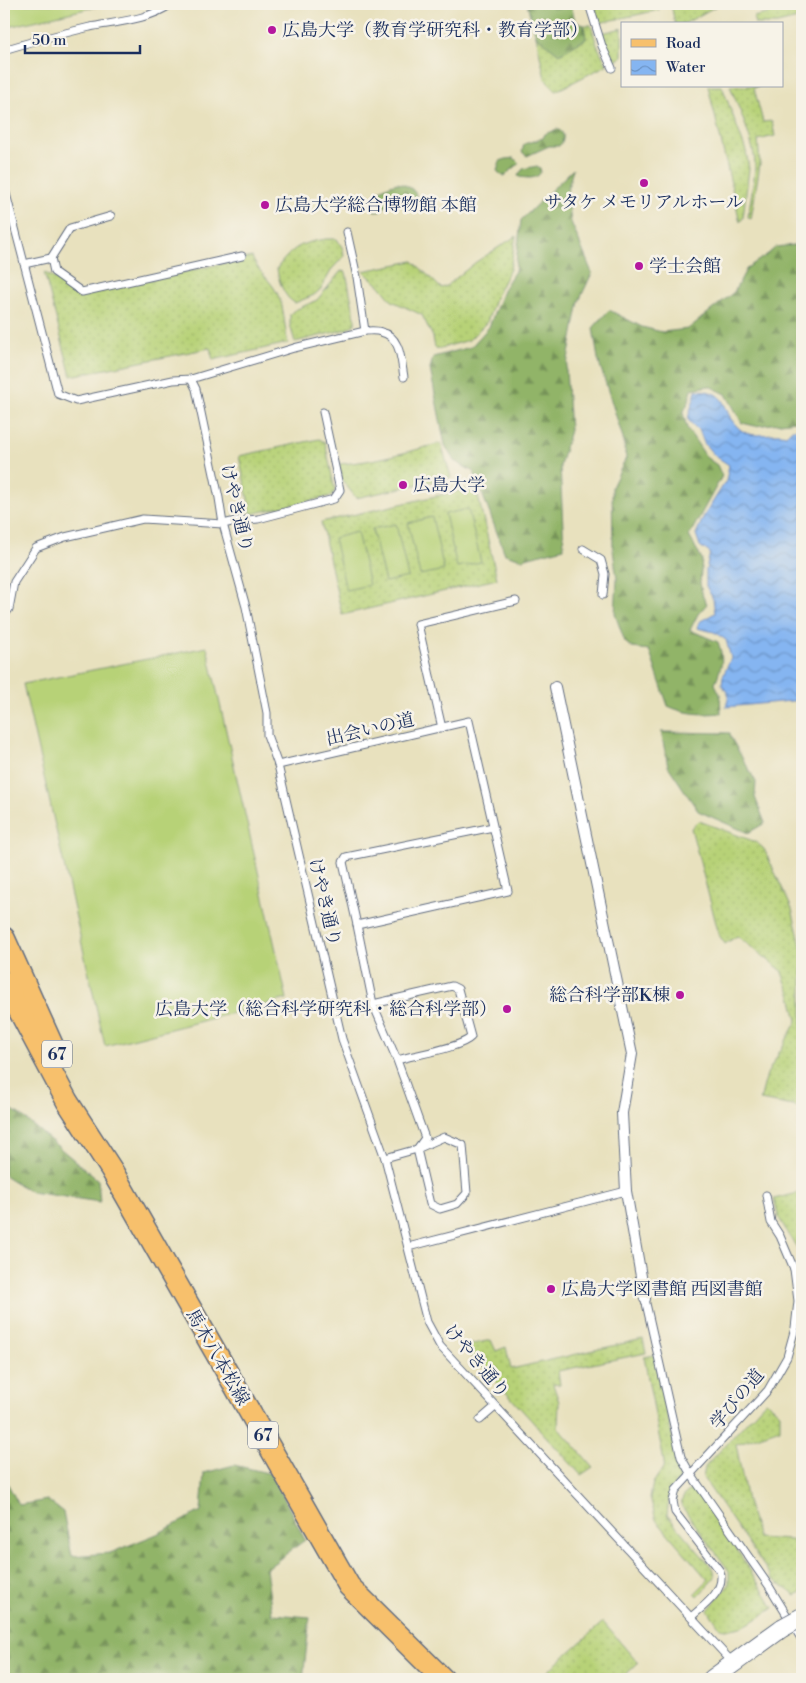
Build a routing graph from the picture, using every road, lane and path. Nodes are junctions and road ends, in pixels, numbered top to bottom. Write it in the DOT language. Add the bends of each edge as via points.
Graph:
graph roads {
  1 [pos="171,4"];
  2 [pos="589,4"];
  3 [pos="4,50"];
  4 [pos="612,68"];
  5 [pos="4,186"];
  6 [pos="111,216"];
  7 [pos="347,232"];
  8 [pos="242,256"];
  9 [pos="51,258"];
  10 [pos="24,264"];
  11 [pos="365,331"];
  12 [pos="404,378"];
  13 [pos="191,379"];
  14 [pos="323,412"];
  15 [pos="223,524"];
  16 [pos="583,549"];
  17 [pos="603,595"];
  18 [pos="516,601"];
  19 [pos="4,615"];
  20 [pos="555,687"];
  21 [pos="442,728"];
  22 [pos="278,765"];
  23 [pos="492,827"];
  24 [pos="357,925"];
  25 [pos="4,938"];
  26 [pos="4,982"];
  27 [pos="372,1004"];
  28 [pos="397,1060"];
  29 [pos="417,1149"];
  30 [pos="385,1158"];
  31 [pos="111,1169"];
  32 [pos="626,1191"];
  33 [pos="766,1195"];
  34 [pos="408,1246"];
  35 [pos="802,1267"];
  36 [pos="794,1269"];
  37 [pos="645,1300"];
  38 [pos="495,1407"];
  39 [pos="480,1420"];
  40 [pos="690,1474"];
  41 [pos="691,1617"];
  42 [pos="802,1617"];
  43 [pos="802,1640"];
  44 [pos="734,1664"];
  45 [pos="442,1679"];
  46 [pos="712,1679"];
  1 -- 3 [label="lane" via="133,18"];
  2 -- 4 [label="lane"];
  5 -- 10 [label="lane"];
  6 -- 9 [label="lane" via="70,228"];
  7 -- 11 [label="lane"];
  8 -- 9 [label="lane" via="82,292 54,272"];
  9 -- 10 [label="lane"];
  10 -- 13 [label="lane" via="58,394 76,400"];
  11 -- 12 [label="lane" via="392,337 397,344"];
  11 -- 13 [label="lane"];
  13 -- 15 [label="lane, けやき通り" via="198,398"];
  14 -- 15 [label="lane" via="340,490 334,499 258,519"];
  15 -- 19 [label="lane" via="143,519 65,537 36,548 14,582 9,609"];
  15 -- 22 [label="lane, けやき通り" via="246,604 267,713 267,735"];
  16 -- 17 [label="lane" via="601,560 605,574"];
  18 -- 21 [label="lane" via="418,624"];
  20 -- 32 [label="street" via="632,1054 622,1113"];
  21 -- 22 [label="lane, 出会いの道"];
  21 -- 23 [label="lane, 出会いの道" via="469,721"];
  22 -- 30 [label="lane, けやき通り" via="342,1039"];
  23 -- 24 [label="lane" via="346,857 343,862"];
  23 -- 24 [label="lane" via="508,891"];
  24 -- 27 [label="lane"];
  25 -- 31 [label="main road, 馬木八本松線 / 67"];
  26 -- 31 [label="main road, 馬木八本松線 / 67" via="67,1101"];
  27 -- 28 [label="lane"];
  27 -- 28 [label="lane" via="452,986 458,989 470,1037 467,1041"];
  28 -- 29 [label="lane" via="424,1138"];
  29 -- 29 [label="lane" via="444,1137 463,1145 467,1193 457,1204 440,1209 430,1204"];
  29 -- 30 [label="lane"];
  30 -- 34 [label="lane, けやき通り"];
  31 -- 45 [label="main road, 馬木八本松線 / 67" via="349,1586"];
  32 -- 34 [label="lane"];
  32 -- 37 [label="street"];
  33 -- 36 [label="lane, 学びの道" via="771,1222"];
  34 -- 38 [label="lane, けやき通り" via="427,1322 440,1346"];
  35 -- 36 [label="lane"];
  36 -- 40 [label="lane, 学びの道" via="798,1301 787,1357 768,1390"];
  37 -- 40 [label="lane" via="681,1457"];
  38 -- 39 [label="lane"];
  38 -- 41 [label="lane, けやき通り"];
  40 -- 41 [label="lane, 学びの道" via="676,1490 672,1501 675,1512 720,1570 722,1578 720,1588"];
  40 -- 43 [label="lane" via="769,1586"];
  41 -- 44 [label="lane, けやき通り"];
  42 -- 44 [label="street, bridge"];
  44 -- 46 [label="street"];
}
